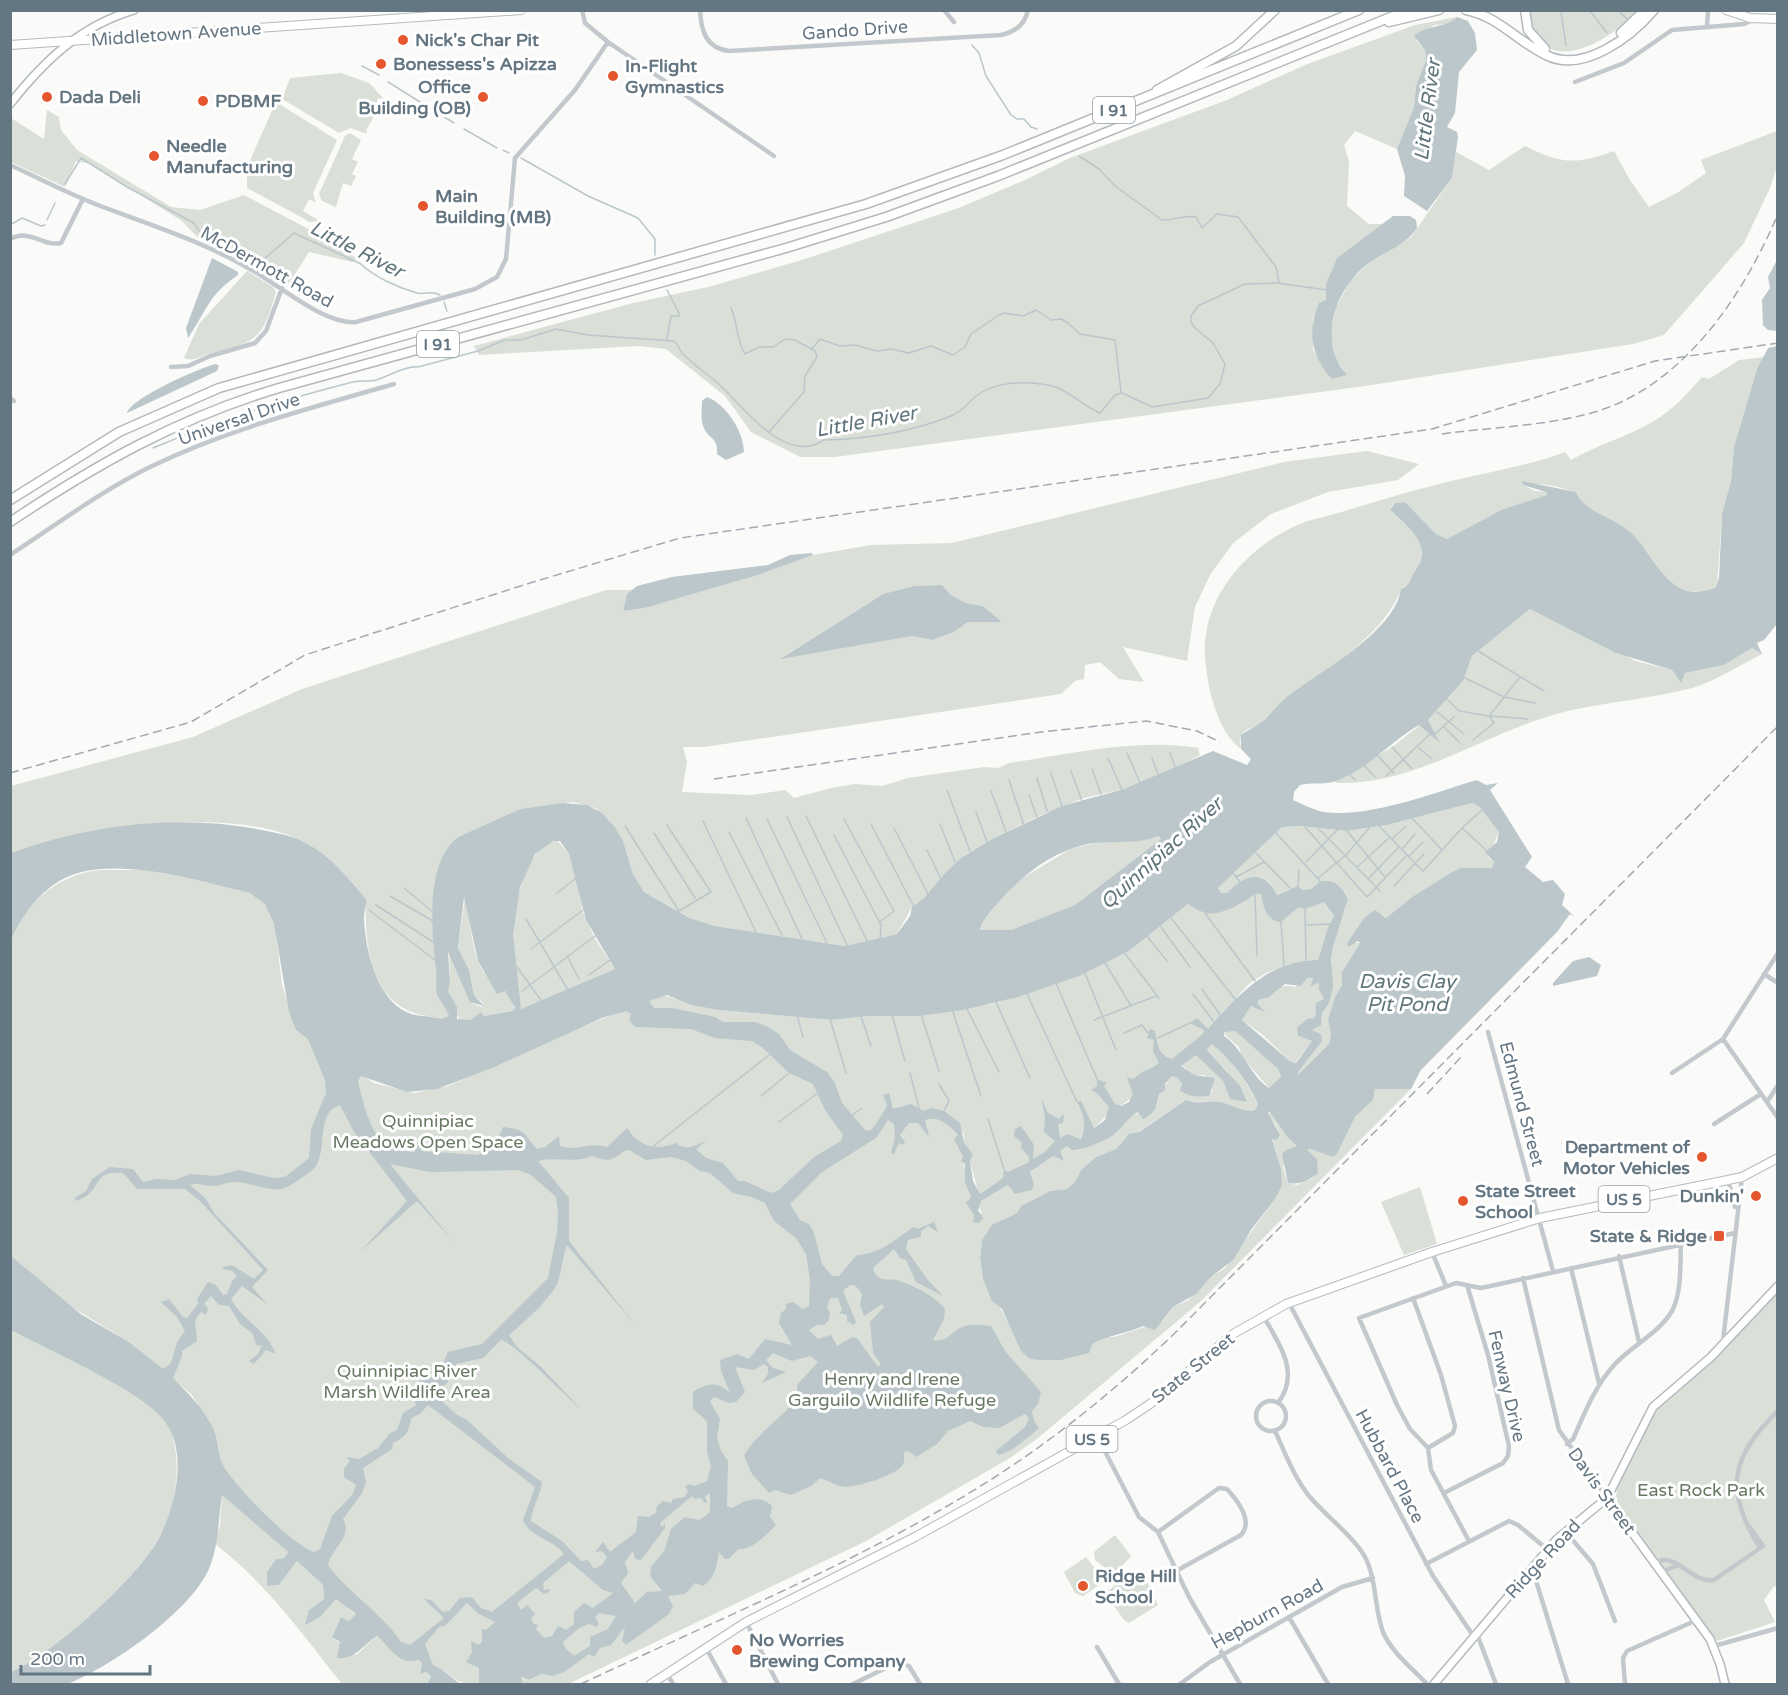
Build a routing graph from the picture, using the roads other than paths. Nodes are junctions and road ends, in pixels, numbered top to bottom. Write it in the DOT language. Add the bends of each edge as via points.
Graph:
graph roads {
  1 [pos="134,10"];
  2 [pos="521,10"];
  3 [pos="582,10"];
  4 [pos="700,10"];
  5 [pos="944,10"];
  6 [pos="1028,10"];
  7 [pos="1275,10"];
  8 [pos="1359,10"];
  9 [pos="1408,10"];
  10 [pos="1439,10"];
  11 [pos="1466,10"];
  12 [pos="1525,10"];
  13 [pos="1645,10"];
  14 [pos="1654,10"];
  15 [pos="1708,10"];
  16 [pos="1726,10"];
  17 [pos="1757,18"];
  18 [pos="1777,19"];
  19 [pos="954,22"];
  20 [pos="1380,22"];
  21 [pos="1707,27"];
  22 [pos="608,42"];
  23 [pos="67,43"];
  24 [pos="10,45"];
  25 [pos="1575,82"];
  26 [pos="1152,94"];
  27 [pos="10,104"];
  28 [pos="774,156"];
  29 [pos="10,165"];
  30 [pos="82,199"];
  31 [pos="10,239"];
  32 [pos="282,288"];
  33 [pos="171,367"];
  34 [pos="394,384"];
  35 [pos="10,500"];
  36 [pos="10,522"];
  37 [pos="10,555"];
  38 [pos="1778,953"];
  39 [pos="1764,974"];
  40 [pos="1778,983"];
  41 [pos="1488,1032"];
  42 [pos="1723,1039"];
  43 [pos="1672,1073"];
  44 [pos="1778,1085"];
  45 [pos="1761,1094"];
  46 [pos="1767,1102"];
  47 [pos="1778,1118"];
  48 [pos="1714,1124"];
  49 [pos="1778,1158"];
  50 [pos="1742,1177"];
  51 [pos="1728,1180"];
  52 [pos="1736,1211"];
  53 [pos="1540,1218"];
  54 [pos="1736,1233"];
  55 [pos="1681,1243"];
  56 [pos="1432,1252"];
  57 [pos="1619,1256"];
  58 [pos="1570,1268"];
  59 [pos="1553,1271"];
  60 [pos="1523,1278"];
  61 [pos="1446,1286"];
  62 [pos="1467,1286"];
  63 [pos="1778,1286"];
  64 [pos="1413,1298"];
  65 [pos="1289,1303"];
  66 [pos="1262,1315"];
  67 [pos="1723,1341"];
  68 [pos="1639,1342"];
  69 [pos="1599,1383"];
  70 [pos="1278,1403"];
  71 [pos="1778,1411"];
  72 [pos="1275,1431"];
  73 [pos="1097,1436"];
  74 [pos="1567,1444"];
  75 [pos="1428,1448"];
  76 [pos="1444,1493"];
  77 [pos="1607,1498"];
  78 [pos="1565,1531"];
  79 [pos="1158,1532"];
  80 [pos="1469,1541"];
  81 [pos="1548,1550"];
  82 [pos="1655,1563"];
  83 [pos="1426,1564"];
  84 [pos="1678,1565"];
  85 [pos="1532,1568"];
  86 [pos="1178,1570"];
  87 [pos="1662,1572"];
  88 [pos="1373,1578"];
  89 [pos="1289,1617"];
  90 [pos="1697,1620"];
  91 [pos="1615,1621"];
  92 [pos="746,1622"];
  93 [pos="1778,1628"];
  94 [pos="1476,1635"];
  95 [pos="1714,1646"];
  96 [pos="1097,1647"];
  97 [pos="706,1648"];
  98 [pos="1221,1656"];
  99 [pos="667,1674"];
  100 [pos="651,1684"];
  101 [pos="673,1684"];
  102 [pos="726,1684"];
  103 [pos="778,1684"];
  104 [pos="853,1684"];
  105 [pos="921,1684"];
  106 [pos="1119,1684"];
  107 [pos="1180,1684"];
  108 [pos="1240,1684"];
  109 [pos="1328,1684"];
  110 [pos="1427,1684"];
  111 [pos="1434,1684"];
  112 [pos="1496,1684"];
  113 [pos="1568,1684"];
  114 [pos="1625,1684"];
  115 [pos="1725,1684"];
  1 -- 23 [label="main road" via="100,23"];
  2 -- 23 [label="main road, Middletown Avenue"];
  3 -- 22 [label="street" via="585,23"];
  4 -- 6 [label="street, Gando Drive" via="702,30 708,41 729,51 1000,35 1021,25"];
  5 -- 19 [label="street"];
  7 -- 26 [label="highway" via="1236,46 1166,82"];
  8 -- 26 [label="highway, I 91"];
  9 -- 20 [label="highway, I 91"];
  10 -- 20 [label="highway"];
  11 -- 14 [label="highway" via="1489,18 1542,53 1561,60 1611,46 1634,31"];
  12 -- 13 [label="highway" via="1527,26 1535,41 1550,51 1565,54 1587,51 1608,41"];
  15 -- 21 [label="street"];
  16 -- 17 [label="main road"];
  17 -- 18 [label="main road"];
  17 -- 21 [label="street" via="1744,24"];
  20 -- 36 [label="highway, I 91" via="989,180 862,225 222,407 119,453"];
  21 -- 25 [label="street" via="1672,30 1624,63"];
  22 -- 28 [label="street"];
  22 -- 32 [label="street, McDermott Road" via="575,90 515,158 506,259 492,282 347,322 331,318"];
  23 -- 24 [label="main road, Middletown Avenue"];
  23 -- 27 [label="main road"];
  26 -- 35 [label="highway, I 91" via="962,171 840,213 219,388 119,432"];
  29 -- 30 [label="street, McDermott Road"];
  30 -- 31 [label="street" via="61,243 28,235"];
  30 -- 32 [label="street, McDermott Road" via="205,246"];
  32 -- 33 [label="street" via="266,331 255,343 188,366"];
  34 -- 37 [label="street, Universal Drive" via="249,427 184,451 124,482"];
  38 -- 39 [label="street"];
  39 -- 40 [label="street"];
  39 -- 42 [label="street"];
  41 -- 53 [label="street, Edmund Street"];
  42 -- 43 [label="street"];
  42 -- 45 [label="street"];
  44 -- 46 [label="street"];
  45 -- 46 [label="street"];
  45 -- 48 [label="street"];
  46 -- 47 [label="street"];
  49 -- 50 [label="main road, State Street / US 5"];
  50 -- 51 [label="main road, State Street / US 5"];
  50 -- 52 [label="street"];
  51 -- 52 [label="street"];
  51 -- 53 [label="main road, State Street / US 5"];
  52 -- 54 [label="street"];
  53 -- 56 [label="main road, State Street / US 5"];
  53 -- 59 [label="street, Edmund Street"];
  54 -- 55 [label="street"];
  54 -- 67 [label="street"];
  55 -- 57 [label="street"];
  55 -- 68 [label="street" via="1677,1296 1672,1310 1661,1326"];
  56 -- 61 [label="street"];
  56 -- 65 [label="main road, State Street / US 5"];
  57 -- 58 [label="street"];
  57 -- 68 [label="street"];
  58 -- 59 [label="street"];
  58 -- 69 [label="street"];
  59 -- 60 [label="street"];
  60 -- 62 [label="street" via="1481,1288"];
  60 -- 74 [label="street, Davis Street" via="1556,1419"];
  61 -- 62 [label="street"];
  61 -- 64 [label="street"];
  62 -- 76 [label="street, Fenway Drive" via="1488,1355 1508,1456 1503,1463"];
  63 -- 67 [label="main road, Ridge Road"];
  64 -- 75 [label="street" via="1455,1426 1453,1433"];
  64 -- 75 [label="street" via="1359,1318 1410,1429"];
  65 -- 66 [label="main road, State Street / US 5"];
  65 -- 83 [label="street, Hubbard Place"];
  66 -- 70 [label="street" via="1288,1366 1288,1382"];
  66 -- 73 [label="main road, State Street / US 5" via="1233,1334 1150,1404"];
  67 -- 77 [label="main road, Ridge Road" via="1711,1357 1649,1413"];
  68 -- 69 [label="street"];
  69 -- 74 [label="street"];
  70 -- 72 [label="street" via="1286,1418"];
  70 -- 72 [label="street" via="1264,1403 1256,1415 1261,1428"];
  71 -- 84 [label="street" via="1749,1442 1738,1468 1736,1494 1761,1547 1710,1581 1696,1578"];
  72 -- 88 [label="street" via="1308,1494 1364,1555"];
  73 -- 79 [label="street" via="1139,1517"];
  73 -- 92 [label="main road, State Street / US 5" via="905,1542"];
  74 -- 77 [label="street, Davis Street"];
  75 -- 76 [label="street" via="1431,1470"];
  76 -- 80 [label="street"];
  77 -- 78 [label="main road, Ridge Road"];
  77 -- 82 [label="main road, Davis Street"];
  78 -- 81 [label="main road, Ridge Road"];
  78 -- 91 [label="street" via="1593,1564"];
  79 -- 86 [label="street"];
  79 -- 86 [label="street" via="1219,1488 1232,1494 1247,1522 1241,1534"];
  80 -- 81 [label="street" via="1509,1521"];
  80 -- 83 [label="street"];
  81 -- 85 [label="main road, Ridge Road"];
  82 -- 84 [label="street" via="1666,1560"];
  82 -- 87 [label="main road, Davis Street"];
  83 -- 94 [label="street, Hubbard Place"];
  84 -- 87 [label="street"];
  85 -- 94 [label="main road, Ridge Road"];
  85 -- 113 [label="street"];
  86 -- 98 [label="street"];
  87 -- 90 [label="main road, Davis Street"];
  88 -- 89 [label="street, Hepburn Road" via="1341,1587"];
  88 -- 110 [label="street" via="1385,1635"];
  89 -- 98 [label="street, Hepburn Road"];
  89 -- 109 [label="street"];
  90 -- 95 [label="main road, Davis Street"];
  90 -- 114 [label="street" via="1626,1651"];
  92 -- 97 [label="main road, State Street / US 5"];
  92 -- 103 [label="street"];
  93 -- 95 [label="street"];
  94 -- 111 [label="main road, Ridge Road"];
  94 -- 112 [label="street, Hubbard Place"];
  95 -- 115 [label="main road, Davis Street"];
  96 -- 106 [label="street"];
  97 -- 99 [label="main road, State Street / US 5"];
  97 -- 102 [label="street"];
  98 -- 107 [label="street, Hepburn Road"];
  98 -- 108 [label="street"];
  99 -- 100 [label="main road, State Street / US 5"];
  99 -- 101 [label="street"];
  104 -- 105 [label="street" via="898,1662 909,1666"];
}
